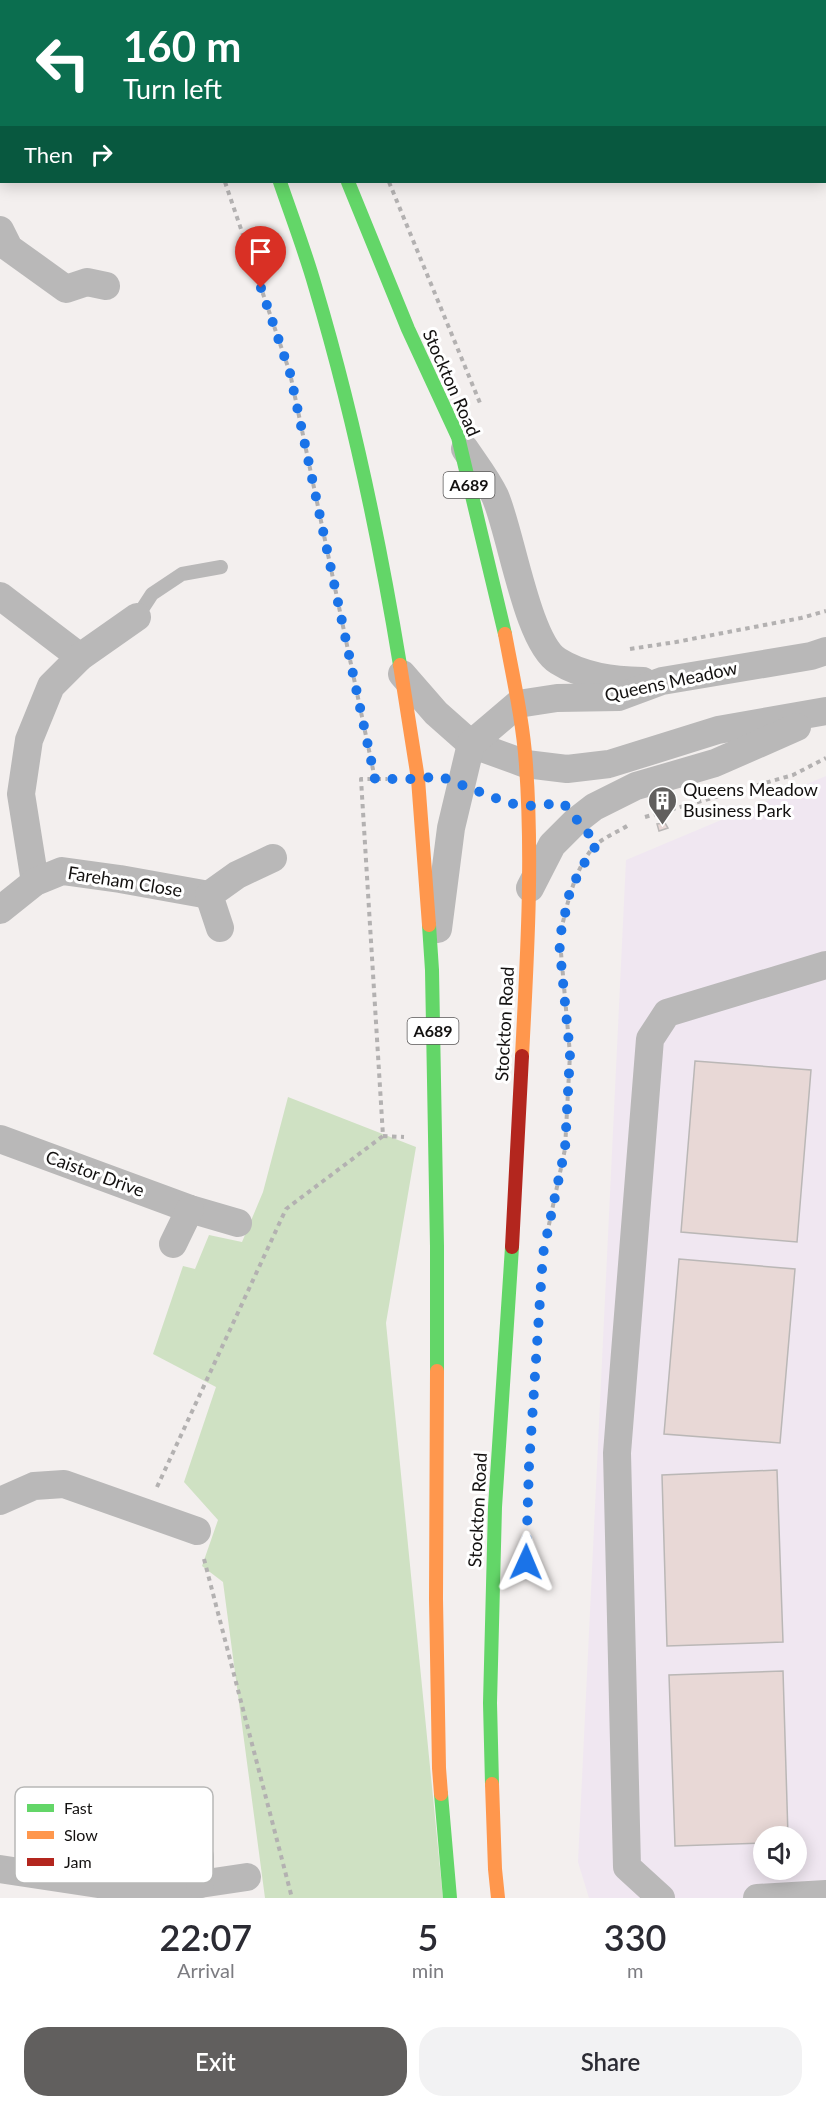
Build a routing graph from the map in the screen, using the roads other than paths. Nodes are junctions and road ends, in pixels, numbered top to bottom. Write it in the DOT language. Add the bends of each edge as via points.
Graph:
graph roads {
  1 [pos="280,183"];
  2 [pos="348,183"];
  3 [pos="0,230"];
  4 [pos="106,286"];
  5 [pos="458,437"];
  6 [pos="221,567"];
  7 [pos="0,596"];
  8 [pos="137,617"];
  9 [pos="826,651"];
  10 [pos="80,657"];
  11 [pos="402,674"];
  12 [pos="662,681"];
  13 [pos="518,704"];
  14 [pos="826,713"];
  15 [pos="471,744"];
  16 [pos="526,764"];
  17 [pos="273,858"];
  18 [pos="35,882"];
  19 [pos="530,888"];
  20 [pos="209,895"];
  21 [pos="0,910"];
  22 [pos="220,928"];
  23 [pos="826,964"];
  24 [pos="432,970"];
  25 [pos="0,1139"];
  26 [pos="190,1209"];
  27 [pos="238,1223"];
  28 [pos="173,1244"];
  29 [pos="0,1501"];
  30 [pos="197,1531"];
  31 [pos="0,1869"];
  32 [pos="15,1871"];
  33 [pos="213,1873"];
  34 [pos="247,1877"];
  35 [pos="92,1883"];
  36 [pos="147,1883"];
  37 [pos="826,1894"];
  38 [pos="450,1898"];
  39 [pos="498,1898"];
  40 [pos="661,1898"];
  41 [pos="757,1898"];
  1 -- 11 [label="highway, A689" via="315,285 353,430 383,563"];
  2 -- 5 [label="highway, Stockton Road / A689" via="408,329"];
  3 -- 4 [label="street" via="9,248 66,289 87,282"];
  5 -- 12 [label="street" via="495,496 543,646 558,661 591,675 622,681"];
  5 -- 13 [label="highway, Stockton Road / A689"];
  6 -- 8 [label="lane" via="182,574 152,594"];
  7 -- 10 [label="street"];
  8 -- 10 [label="street"];
  9 -- 12 [label="street, Queens Meadow"];
  10 -- 18 [label="street" via="51,686 29,740 21,794"];
  11 -- 15 [label="street" via="436,713"];
  11 -- 24 [label="highway, A689" via="418,779"];
  12 -- 13 [label="street, Queens Meadow" via="618,697 556,698"];
  13 -- 15 [label="street"];
  13 -- 16 [label="highway, Stockton Road / A689"];
  14 -- 16 [label="street" via="718,730 609,764 567,769"];
  14 -- 19 [label="street" via="715,763 636,786 594,807 552,845"];
  15 -- 16 [label="street"];
  15 -- 24 [label="street" via="451,828"];
  16 -- 19 [label="highway, Stockton Road / A689"];
  17 -- 20 [label="street, Fareham Close" via="237,875"];
  18 -- 20 [label="street, Fareham Close" via="62,871"];
  18 -- 21 [label="street"];
  19 -- 39 [label="highway, Stockton Road / A689" via="495,1507 490,1703"];
  20 -- 22 [label="street, Fareham Close"];
  23 -- 40 [label="street" via="667,1012 650,1039 617,1452 627,1867"];
  24 -- 38 [label="highway, A689" via="439,1768"];
  25 -- 26 [label="street, Caistor Drive"];
  26 -- 27 [label="street, Caistor Drive"];
  26 -- 28 [label="street"];
  29 -- 30 [label="street" via="34,1486 64,1484"];
  31 -- 32 [label="street"];
  33 -- 34 [label="street"];
  35 -- 36 [label="street" via="125,1888"];
  37 -- 41 [label="street"];
}
